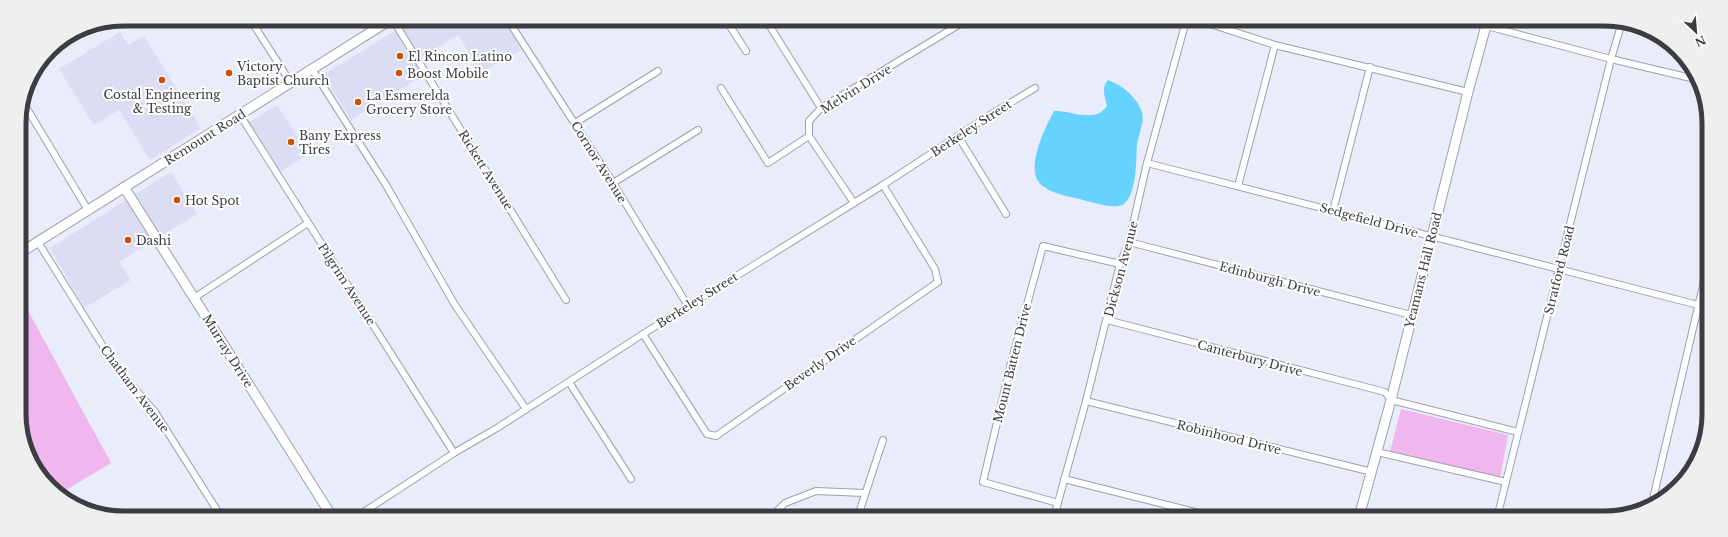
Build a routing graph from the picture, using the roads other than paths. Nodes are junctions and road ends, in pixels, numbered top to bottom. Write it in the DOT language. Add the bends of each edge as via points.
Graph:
graph roads {
  1 [pos="254,26"];
  2 [pos="380,26"];
  3 [pos="398,26"];
  4 [pos="512,26"];
  5 [pos="730,26"];
  6 [pos="770,26"];
  7 [pos="957,26"];
  8 [pos="1185,26"];
  9 [pos="1214,26"];
  10 [pos="1486,26"];
  11 [pos="1494,26"];
  12 [pos="1621,27"];
  13 [pos="1275,45"];
  14 [pos="746,52"];
  15 [pos="1612,59"];
  16 [pos="1370,67"];
  17 [pos="312,69"];
  18 [pos="658,71"];
  19 [pos="1691,78"];
  20 [pos="291,83"];
  21 [pos="721,88"];
  22 [pos="1035,88"];
  23 [pos="1468,92"];
  24 [pos="821,108"];
  25 [pos="27,109"];
  26 [pos="240,115"];
  27 [pos="575,124"];
  28 [pos="698,130"];
  29 [pos="809,136"];
  30 [pos="958,136"];
  31 [pos="1148,164"];
  32 [pos="613,183"];
  33 [pos="883,185"];
  34 [pos="1238,186"];
  35 [pos="124,187"];
  36 [pos="854,203"];
  37 [pos="88,210"];
  38 [pos="1333,211"];
  39 [pos="1006,214"];
  40 [pos="308,223"];
  41 [pos="1432,237"];
  42 [pos="38,242"];
  43 [pos="1129,242"];
  44 [pos="26,249"];
  45 [pos="1120,264"];
  46 [pos="1559,270"];
  47 [pos="1702,289"];
  48 [pos="194,298"];
  49 [pos="566,300"];
  50 [pos="1698,305"];
  51 [pos="688,306"];
  52 [pos="1702,306"];
  53 [pos="1411,315"];
  54 [pos="1107,320"];
  55 [pos="642,334"];
  56 [pos="569,382"];
  57 [pos="1391,400"];
  58 [pos="1086,401"];
  59 [pos="526,409"];
  60 [pos="1518,432"];
  61 [pos="883,440"];
  62 [pos="1377,452"];
  63 [pos="454,453"];
  64 [pos="1372,472"];
  65 [pos="631,479"];
  66 [pos="1064,479"];
  67 [pos="1506,482"];
  68 [pos="865,493"];
  69 [pos="1653,498"];
  70 [pos="1058,503"];
  71 [pos="217,511"];
  72 [pos="328,511"];
  73 [pos="365,511"];
  74 [pos="777,511"];
  75 [pos="860,511"];
  76 [pos="1056,511"];
  77 [pos="1191,511"];
  78 [pos="1361,511"];
  79 [pos="1499,511"];
  1 -- 20 [label="street"];
  2 -- 17 [label="street, Remount Road"];
  3 -- 49 [label="street, Rickett Avenue"];
  4 -- 27 [label="street, Cornor Avenue"];
  5 -- 14 [label="street"];
  6 -- 24 [label="street"];
  7 -- 24 [label="street, Melvin Drive"];
  8 -- 31 [label="street, Dickson Avenue"];
  9 -- 13 [label="street"];
  10 -- 23 [label="street, Yeamans Hall Road"];
  11 -- 15 [label="street"];
  12 -- 15 [label="street, Stratford Road"];
  13 -- 16 [label="street"];
  13 -- 34 [label="street"];
  15 -- 19 [label="street"];
  15 -- 46 [label="street, Stratford Road"];
  16 -- 23 [label="street"];
  16 -- 38 [label="street"];
  17 -- 20 [label="street, Remount Road"];
  17 -- 59 [label="street" via="386,185 455,305"];
  18 -- 27 [label="street"];
  20 -- 26 [label="street, Remount Road"];
  21 -- 29 [label="street" via="768,163"];
  22 -- 30 [label="street, Berkeley Street"];
  23 -- 41 [label="street, Yeamans Hall Road"];
  24 -- 29 [label="street, Melvin Drive" via="809,121"];
  25 -- 37 [label="street"];
  26 -- 35 [label="street, Remount Road"];
  26 -- 40 [label="street, Pilgrim Avenue"];
  27 -- 32 [label="street, Cornor Avenue"];
  28 -- 32 [label="street"];
  29 -- 36 [label="street"];
  30 -- 33 [label="street, Berkeley Street"];
  30 -- 39 [label="street"];
  31 -- 34 [label="street, Sedgefield Drive"];
  31 -- 43 [label="street, Dickson Avenue"];
  32 -- 51 [label="street, Cornor Avenue"];
  33 -- 36 [label="street, Berkeley Street"];
  33 -- 55 [label="street, Beverly Drive" via="935,269 938,282 716,436 707,434"];
  34 -- 38 [label="street, Sedgefield Drive"];
  35 -- 37 [label="street, Remount Road"];
  35 -- 48 [label="street, Murray Drive"];
  36 -- 51 [label="street, Berkeley Street"];
  37 -- 42 [label="street, Remount Road"];
  38 -- 41 [label="street, Sedgefield Drive"];
  40 -- 48 [label="street"];
  40 -- 63 [label="street, Pilgrim Avenue"];
  41 -- 46 [label="street, Sedgefield Drive"];
  41 -- 53 [label="street, Yeamans Hall Road"];
  42 -- 44 [label="street, Remount Road"];
  42 -- 71 [label="street, Chatham Avenue" via="116,367 155,412"];
  43 -- 45 [label="street, Dickson Avenue"];
  43 -- 53 [label="street, Edinburgh Drive"];
  45 -- 54 [label="street, Dickson Avenue"];
  45 -- 70 [label="street, Mount Batten Drive" via="1043,246 1011,363 983,482"];
  46 -- 50 [label="street, Sedgefield Drive"];
  46 -- 60 [label="street, Stratford Road"];
  47 -- 50 [label="street"];
  48 -- 72 [label="street, Murray Drive"];
  50 -- 52 [label="street, Sedgefield Drive"];
  50 -- 69 [label="street"];
  51 -- 55 [label="street, Berkeley Street"];
  53 -- 57 [label="street, Yeamans Hall Road"];
  54 -- 57 [label="street, Canterbury Drive" via="1385,392"];
  54 -- 58 [label="street, Dickson Avenue"];
  55 -- 56 [label="street, Berkeley Street"];
  56 -- 59 [label="street, Berkeley Street"];
  56 -- 65 [label="street"];
  57 -- 60 [label="street, Canterbury Drive"];
  57 -- 62 [label="street, Yeamans Hall Road"];
  58 -- 64 [label="street, Robinhood Drive"];
  58 -- 66 [label="street, Dickson Avenue"];
  59 -- 63 [label="street, Berkeley Street"];
  60 -- 67 [label="street, Stratford Road"];
  61 -- 68 [label="street"];
  62 -- 64 [label="street, Yeamans Hall Road"];
  62 -- 67 [label="street"];
  63 -- 73 [label="street, Berkeley Street"];
  64 -- 78 [label="street, Yeamans Hall Road"];
  66 -- 70 [label="street, Dickson Avenue"];
  66 -- 77 [label="street"];
  67 -- 79 [label="street, Stratford Road"];
  68 -- 74 [label="street" via="816,491 785,503"];
  68 -- 75 [label="street"];
  70 -- 76 [label="street, Dickson Avenue"];
}
